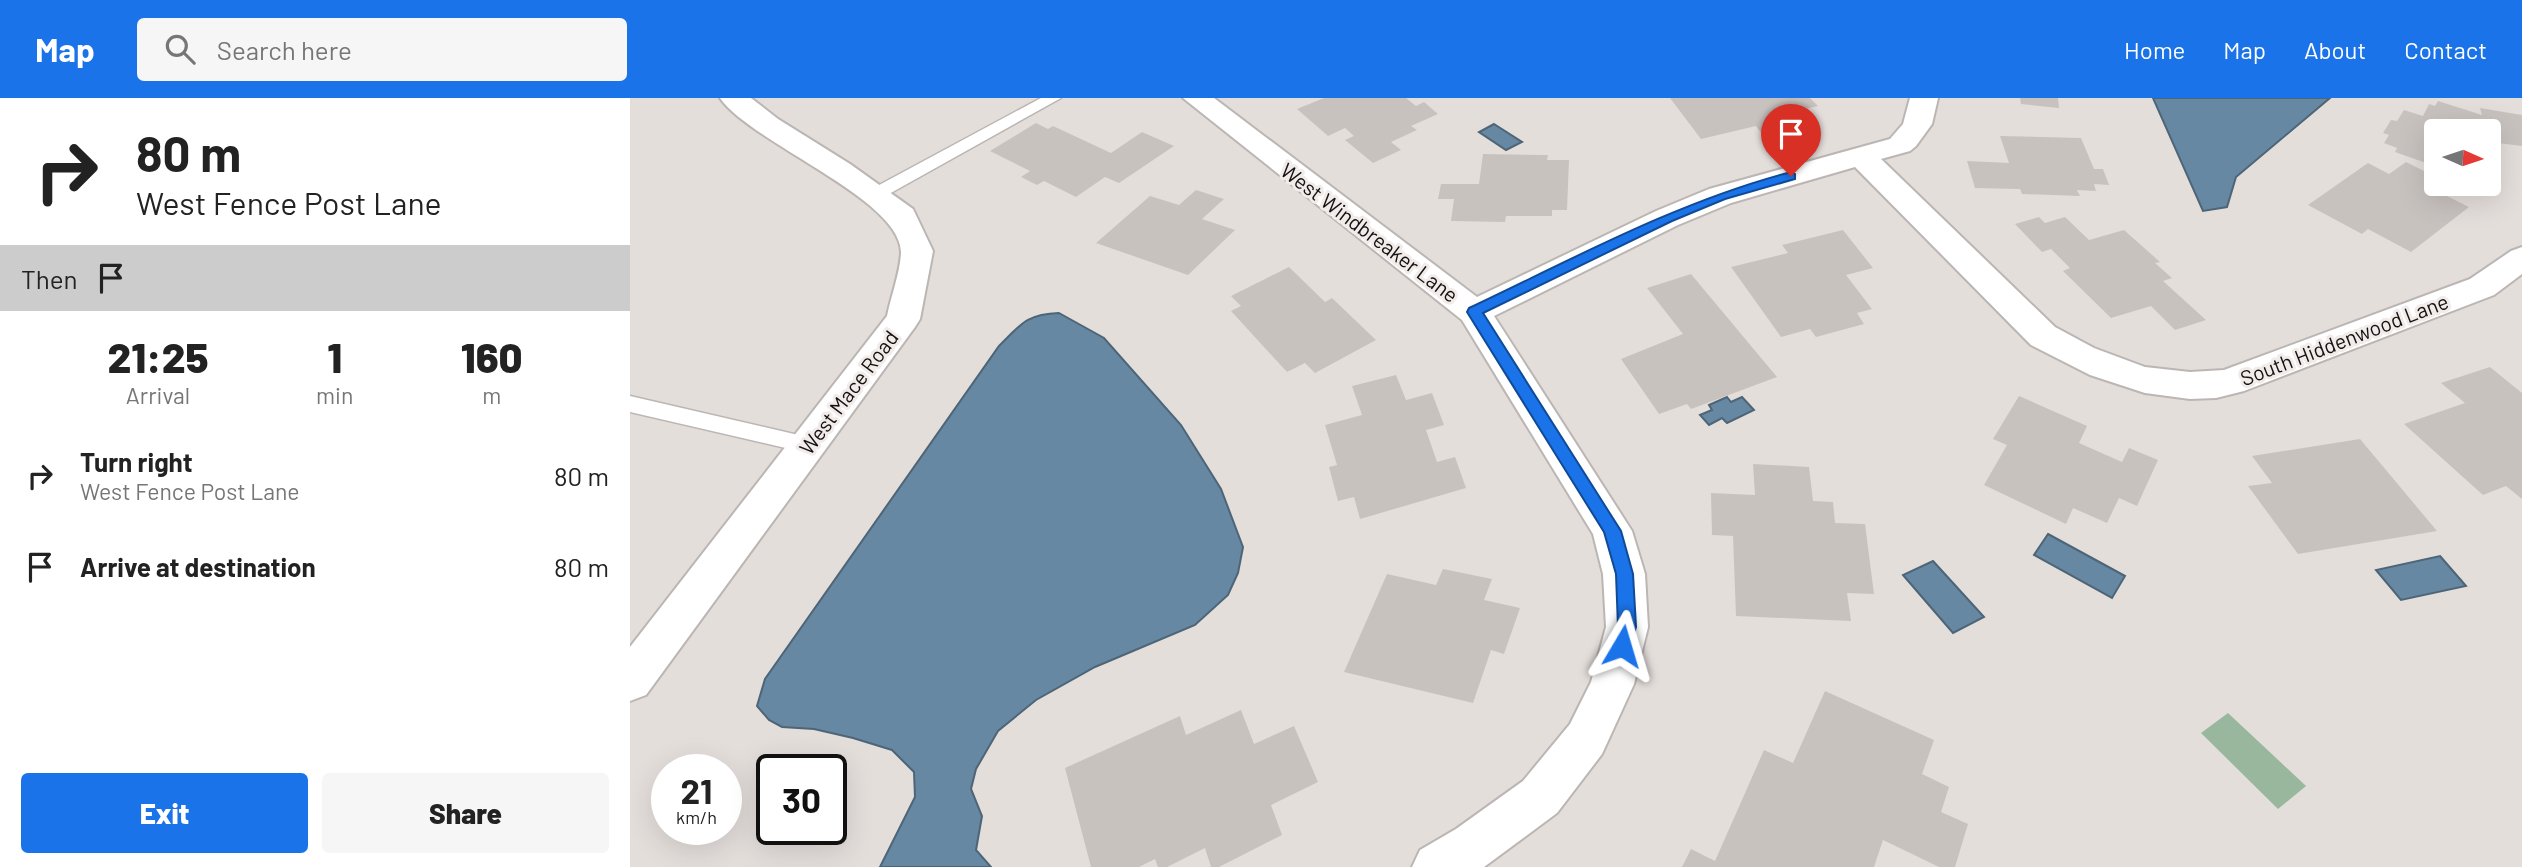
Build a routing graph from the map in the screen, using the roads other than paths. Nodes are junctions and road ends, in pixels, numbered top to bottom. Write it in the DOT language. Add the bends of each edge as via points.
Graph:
graph roads {
  1 [pos="734,98"];
  2 [pos="1053,98"];
  3 [pos="1197,98"];
  4 [pos="1924,98"];
  5 [pos="1861,156"];
  6 [pos="874,195"];
  7 [pos="2522,258"];
  8 [pos="1474,312"];
  9 [pos="630,404"];
  10 [pos="807,445"];
  11 [pos="630,681"];
  12 [pos="1437,867"];
  1 -- 6 [label="street, West Mace Road"];
  2 -- 6 [label="lane"];
  3 -- 8 [label="street, West Windbreaker Lane"];
  4 -- 5 [label="street" via="1914,133 1900,145"];
  5 -- 7 [label="street, South Hiddenwood Lane" via="2043,336 2078,358 2125,375 2171,383 2212,385 2244,378 2482,286"];
  5 -- 8 [label="street" via="1667,218"];
  6 -- 10 [label="street, West Mace Road" via="901,216 917,251 903,319"];
  8 -- 12 [label="street, West Windbreaker Lane" via="1612,531 1624,574 1627,627 1612,684 1586,739 1541,797"];
  9 -- 10 [label="lane"];
  10 -- 11 [label="street, West Mace Road"];
}
